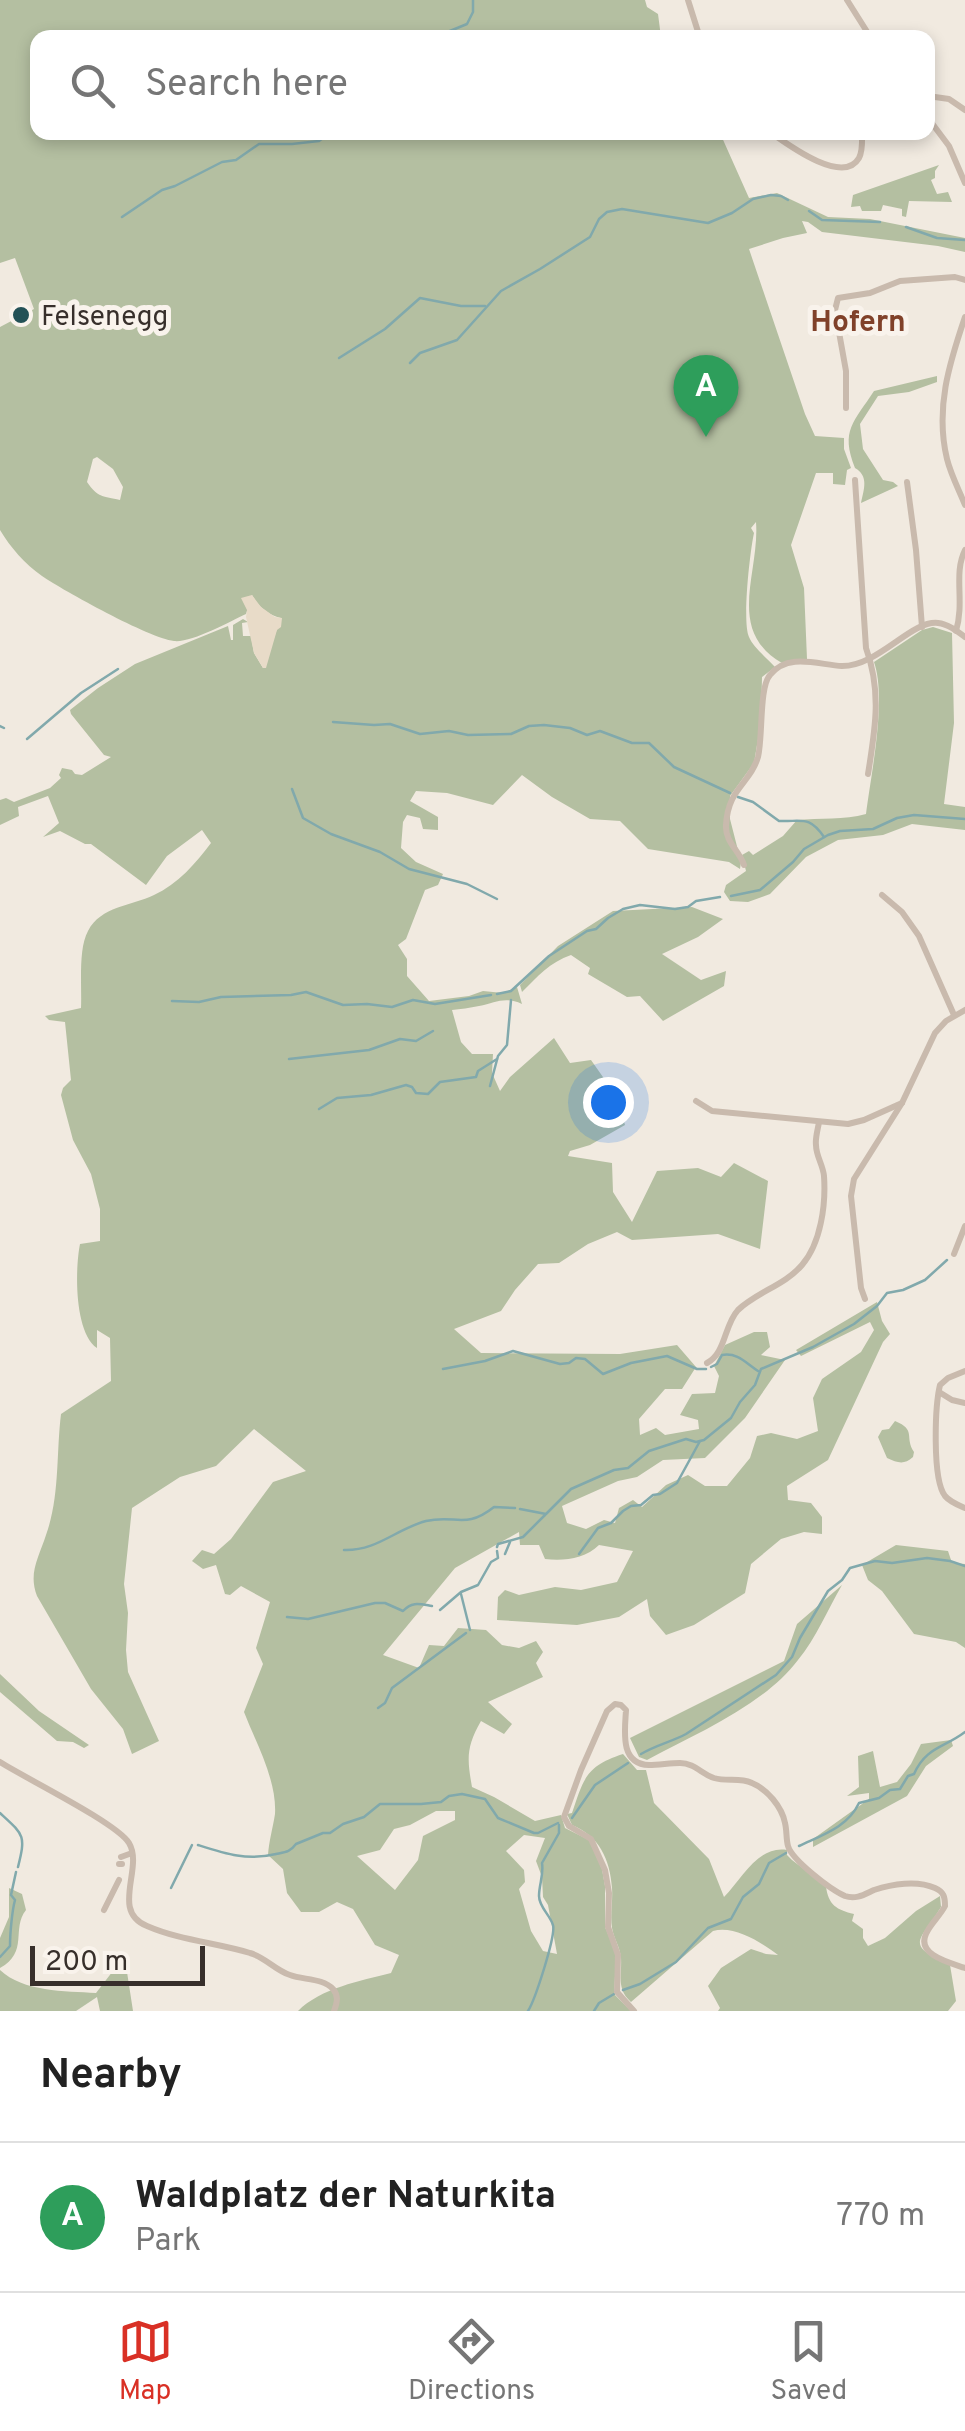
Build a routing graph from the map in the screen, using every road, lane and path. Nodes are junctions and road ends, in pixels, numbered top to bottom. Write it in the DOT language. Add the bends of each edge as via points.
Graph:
graph roads {
  1 [pos="688,0"];
  2 [pos="847,0"];
  3 [pos="697,30"];
  4 [pos="866,30"];
  5 [pos="935,97"];
  6 [pos="965,110"];
  7 [pos="935,127"];
  8 [pos="782,140"];
  9 [pos="861,140"];
  10 [pos="965,182"];
  11 [pos="965,280"];
  12 [pos="965,317"];
  13 [pos="846,408"];
  14 [pos="855,480"];
  15 [pos="906,482"];
  16 [pos="965,505"];
  17 [pos="965,550"];
  18 [pos="922,626"];
  19 [pos="956,631"];
  20 [pos="965,637"];
  21 [pos="871,660"];
  22 [pos="868,774"];
  23 [pos="744,866"];
  24 [pos="882,895"];
  25 [pos="965,1010"];
  26 [pos="954,1015"];
  27 [pos="696,1101"];
  28 [pos="902,1103"];
  29 [pos="819,1122"];
  30 [pos="965,1226"];
  31 [pos="954,1254"];
  32 [pos="865,1299"];
  33 [pos="707,1363"];
  34 [pos="965,1370"];
  35 [pos="938,1392"];
  36 [pos="965,1403"];
  37 [pos="965,1508"];
  38 [pos="0,1762"];
  39 [pos="132,1853"];
  40 [pos="121,1862"];
  41 [pos="119,1880"];
  42 [pos="104,1910"];
  43 [pos="965,1968"];
  44 [pos="334,2011"];
  45 [pos="634,2011"];
  1 -- 3 [label="street"];
  2 -- 4 [label="street"];
  5 -- 6 [label="street"];
  7 -- 10 [label="street"];
  8 -- 9 [label="street" via="845,168 859,157"];
  11 -- 13 [label="street" via="900,280 838,298"];
  12 -- 16 [label="street" via="942,406 947,460"];
  14 -- 21 [label="street"];
  15 -- 18 [label="street"];
  17 -- 19 [label="street" via="964,607"];
  18 -- 19 [label="street" via="939,623"];
  18 -- 21 [label="street"];
  19 -- 20 [label="street"];
  21 -- 22 [label="street" via="877,719"];
  21 -- 23 [label="street" via="849,666 795,662 766,678 758,758 732,797 726,820 726,835"];
  24 -- 26 [label="street" via="912,925"];
  25 -- 26 [label="street"];
  26 -- 28 [label="street" via="935,1033"];
  27 -- 29 [label="street" via="712,1111"];
  28 -- 29 [label="street" via="856,1123"];
  28 -- 32 [label="street" via="852,1188"];
  29 -- 33 [label="street" via="823,1208 810,1254 789,1277 738,1310"];
  30 -- 31 [label="street"];
  34 -- 35 [label="street" via="942,1382"];
  35 -- 36 [label="street"];
  35 -- 37 [label="street" via="939,1482 946,1498"];
  38 -- 39 [label="street" via="116,1830"];
  39 -- 40 [label="street"];
  39 -- 44 [label="street" via="129,1900 138,1921 256,1955 284,1973 325,1984 336,1996"];
  41 -- 42 [label="street"];
  43 -- 45 [label="street" via="924,1945 945,1906 941,1892 907,1884 857,1897 841,1894 795,1858 782,1812 754,1783 714,1778 686,1763 634,1760 624,1741 626,1710 615,1704 564,1816 600,1854 608,1926 618,1953 617,1989"];
}
